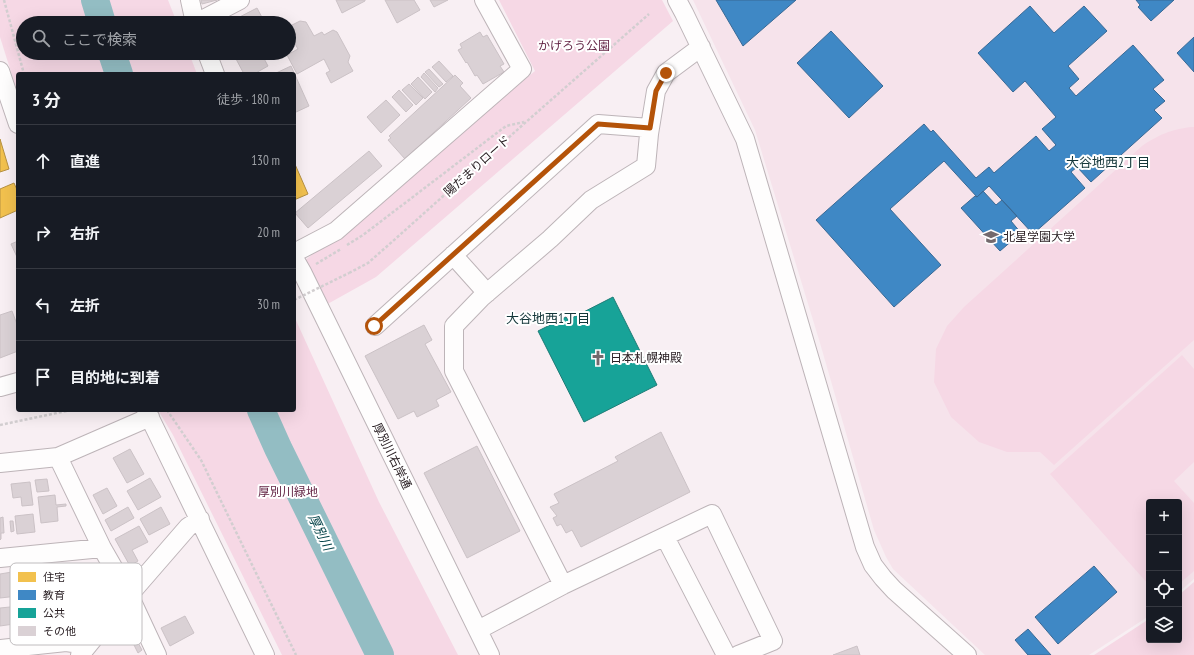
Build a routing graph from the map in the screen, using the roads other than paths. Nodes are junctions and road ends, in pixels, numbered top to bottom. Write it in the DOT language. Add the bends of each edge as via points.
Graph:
graph roads {
  1 [pos="190,0"];
  2 [pos="240,0"];
  3 [pos="484,0"];
  4 [pos="681,6"];
  5 [pos="194,16"];
  6 [pos="209,16"];
  7 [pos="701,47"];
  8 [pos="210,60"];
  9 [pos="0,71"];
  10 [pos="214,72"];
  11 [pos="16,118"];
  12 [pos="650,128"];
  13 [pos="296,252"];
  14 [pos="453,255"];
  15 [pos="298,265"];
  16 [pos="487,293"];
  17 [pos="374,326"];
  18 [pos="16,383"];
  19 [pos="0,387"];
  20 [pos="148,413"];
  21 [pos="58,457"];
  22 [pos="0,463"];
  23 [pos="200,519"];
  24 [pos="665,537"];
  25 [pos="102,548"];
  26 [pos="0,558"];
  27 [pos="111,563"];
  28 [pos="142,580"];
  29 [pos="563,585"];
  30 [pos="142,623"];
  31 [pos="478,630"];
  32 [pos="38,645"];
  33 [pos="73,645"];
  34 [pos="0,649"];
  35 [pos="84,650"];
  36 [pos="157,655"];
  37 [pos="264,655"];
  38 [pos="490,655"];
  39 [pos="726,655"];
  40 [pos="738,655"];
  41 [pos="967,655"];
  1 -- 5 [label="street"];
  2 -- 6 [label="street"];
  3 -- 13 [label="street" via="522,69 336,231"];
  4 -- 7 [label="street"];
  7 -- 12 [label="street" via="666,73 656,91"];
  7 -- 41 [label="street" via="745,139 865,547 873,566 894,590"];
  8 -- 10 [label="street"];
  9 -- 11 [label="street"];
  12 -- 14 [label="street" via="598,124"];
  12 -- 16 [label="street" via="646,166 591,200"];
  14 -- 16 [label="street"];
  14 -- 17 [label="street"];
  15 -- 31 [label="street, 厚別川右岸通"];
  16 -- 29 [label="street" via="454,326 454,371"];
  18 -- 19 [label="street"];
  20 -- 21 [label="street"];
  20 -- 23 [label="street"];
  21 -- 22 [label="street"];
  21 -- 25 [label="street"];
  23 -- 28 [label="street" via="188,527"];
  23 -- 37 [label="street"];
  24 -- 29 [label="street"];
  24 -- 39 [label="street"];
  24 -- 40 [label="street" via="712,514 773,641"];
  25 -- 26 [label="street"];
  25 -- 27 [label="street"];
  29 -- 31 [label="street"];
  30 -- 36 [label="street"];
  31 -- 38 [label="street, 厚別川右岸通"];
  32 -- 34 [label="street"];
  33 -- 35 [label="street"];
}
